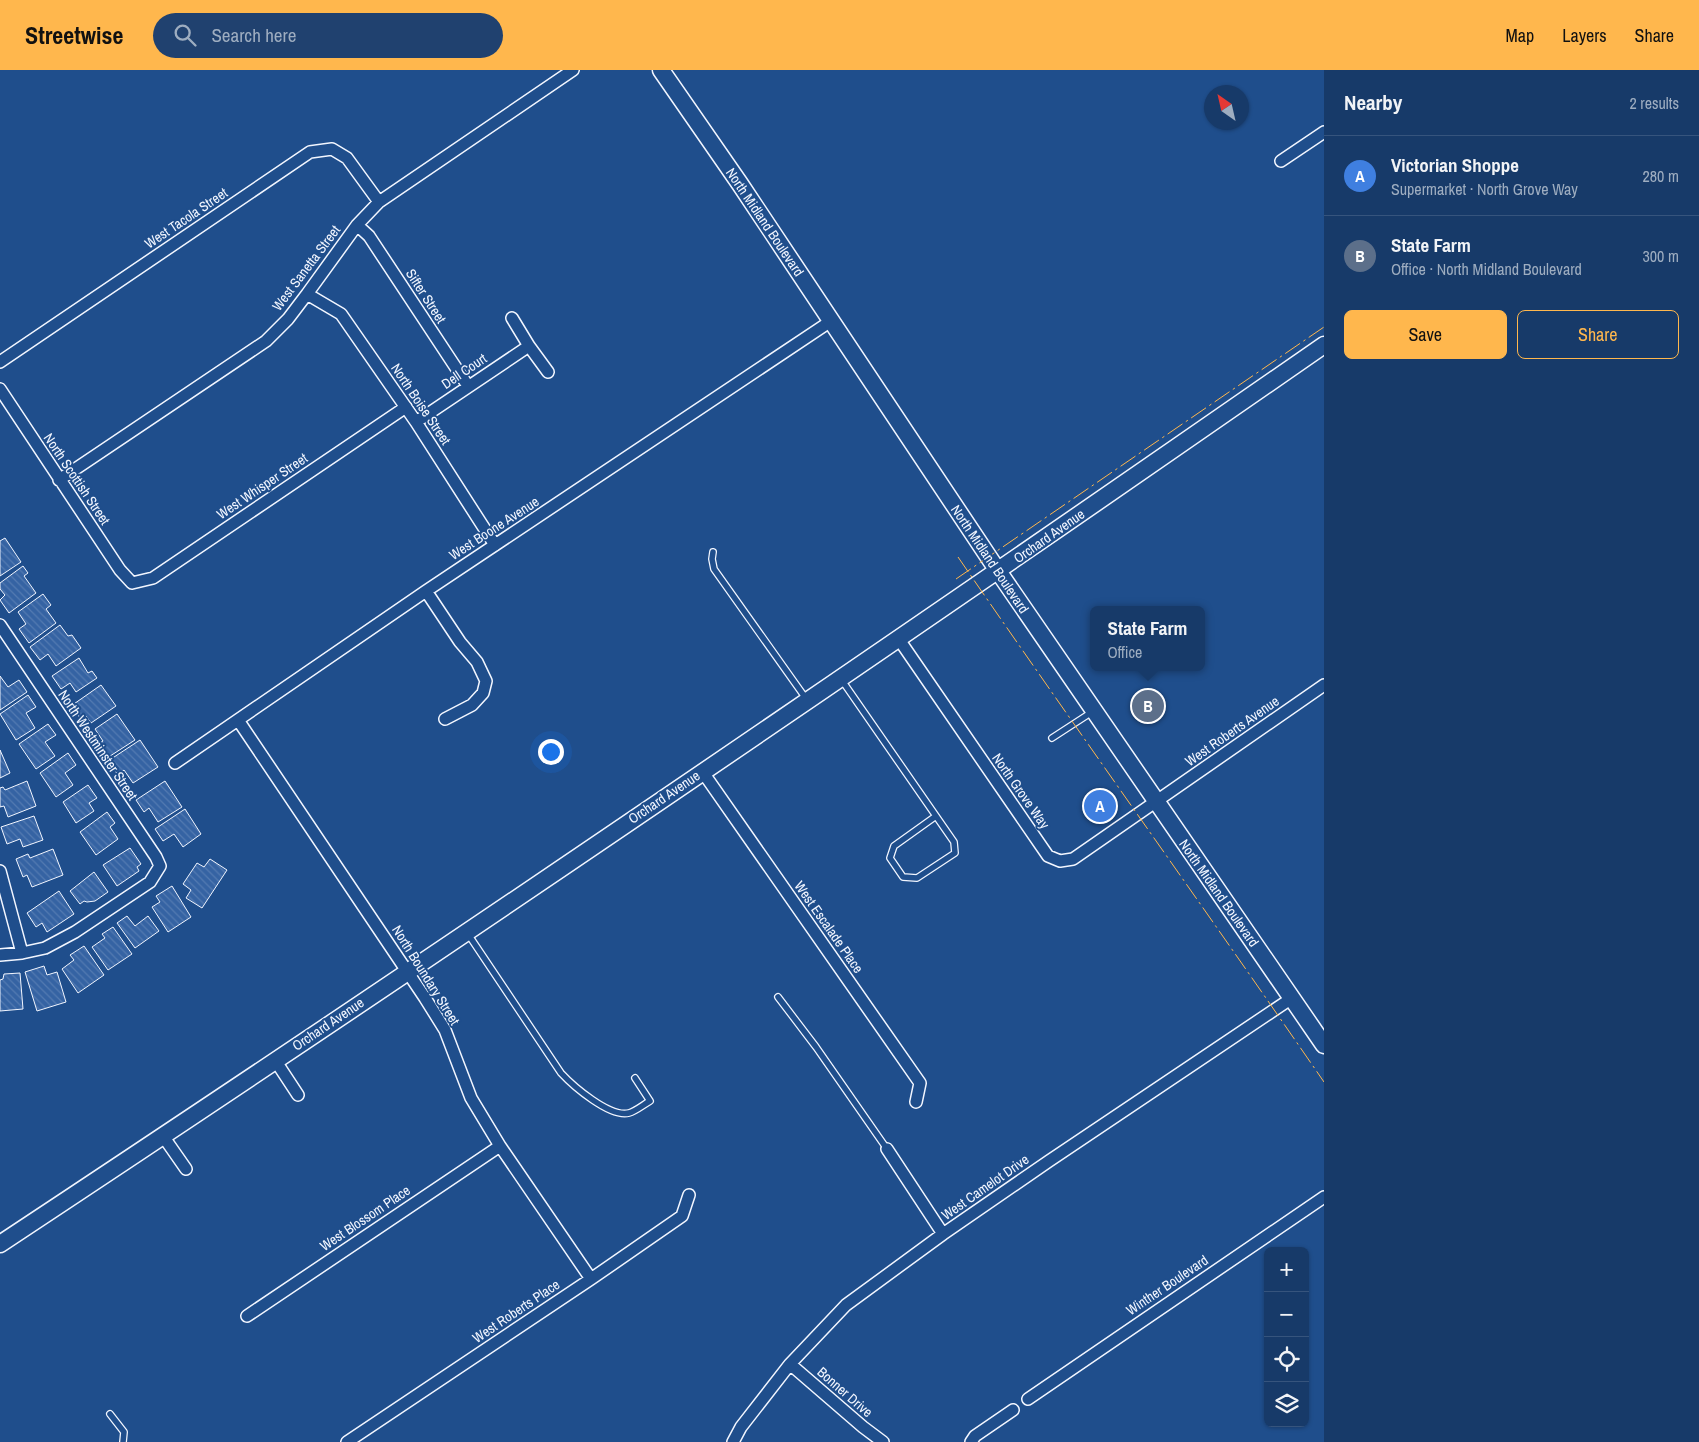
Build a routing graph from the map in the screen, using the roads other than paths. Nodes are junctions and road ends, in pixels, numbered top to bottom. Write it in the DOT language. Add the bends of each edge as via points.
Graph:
graph roads {
  1 [pos="573,70"];
  2 [pos="662,70"];
  3 [pos="1324,132"];
  4 [pos="1281,161"];
  5 [pos="379,202"];
  6 [pos="357,224"];
  7 [pos="307,294"];
  8 [pos="512,318"];
  9 [pos="831,321"];
  10 [pos="1324,345"];
  11 [pos="530,346"];
  12 [pos="0,362"];
  13 [pos="548,372"];
  14 [pos="468,386"];
  15 [pos="0,389"];
  16 [pos="406,407"];
  17 [pos="416,422"];
  18 [pos="59,480"];
  19 [pos="494,545"];
  20 [pos="713,552"];
  21 [pos="998,571"];
  22 [pos="132,583"];
  23 [pos="426,591"];
  24 [pos="0,625"];
  25 [pos="898,638"];
  26 [pos="840,678"];
  27 [pos="1324,685"];
  28 [pos="807,700"];
  29 [pos="1094,711"];
  30 [pos="445,719"];
  31 [pos="238,720"];
  32 [pos="1052,738"];
  33 [pos="175,763"];
  34 [pos="702,771"];
  35 [pos="1156,801"];
  36 [pos="936,816"];
  37 [pos="0,871"];
  38 [pos="466,932"];
  39 [pos="22,953"];
  40 [pos="0,956"];
  41 [pos="407,971"];
  42 [pos="778,997"];
  43 [pos="1292,998"];
  44 [pos="1324,1045"];
  45 [pos="275,1060"];
  46 [pos="635,1078"];
  47 [pos="298,1095"];
  48 [pos="916,1102"];
  49 [pos="163,1136"];
  50 [pos="500,1146"];
  51 [pos="887,1149"];
  52 [pos="186,1169"];
  53 [pos="689,1195"];
  54 [pos="1324,1197"];
  55 [pos="944,1234"];
  56 [pos="0,1244"];
  57 [pos="591,1279"];
  58 [pos="247,1316"];
  59 [pos="790,1364"];
  60 [pos="1028,1400"];
  61 [pos="1013,1410"];
  62 [pos="110,1414"];
  63 [pos="123,1442"];
  64 [pos="347,1442"];
  65 [pos="732,1442"];
  66 [pos="883,1442"];
  67 [pos="971,1442"];
  1 -- 5 [label="street, West Sanetta Street"];
  2 -- 9 [label="street, North Midland Boulevard"];
  3 -- 4 [label="street"];
  5 -- 6 [label="street, West Sanetta Street"];
  5 -- 12 [label="street, West Tacola Street" via="347,158 332,149 310,152"];
  6 -- 7 [label="street, West Sanetta Street"];
  6 -- 14 [label="street, Sifter Street" via="369,236"];
  7 -- 16 [label="street, North Boise Street" via="341,314"];
  7 -- 18 [label="street, West Sanetta Street" via="266,341"];
  8 -- 11 [label="street"];
  9 -- 19 [label="street, West Boone Avenue"];
  9 -- 21 [label="street, North Midland Boulevard"];
  10 -- 21 [label="street, Orchard Avenue"];
  11 -- 13 [label="street"];
  11 -- 14 [label="street, Dell Court"];
  14 -- 17 [label="street, Dell Court"];
  15 -- 18 [label="street, North Scottish Street"];
  16 -- 17 [label="street, North Boise Street"];
  16 -- 22 [label="street, West Whisper Street" via="153,578"];
  17 -- 19 [label="street, North Boise Street"];
  18 -- 22 [label="street, North Scottish Street"];
  19 -- 23 [label="street, West Boone Avenue"];
  20 -- 28 [label="lane" via="714,569"];
  21 -- 25 [label="street, Orchard Avenue"];
  21 -- 29 [label="street, North Midland Boulevard"];
  23 -- 30 [label="street" via="477,662 486,681 483,693 472,705"];
  23 -- 31 [label="street, West Boone Avenue"];
  24 -- 39 [label="street, North Westminster Street" via="160,866 150,882 75,932 46,948"];
  25 -- 26 [label="street, Orchard Avenue"];
  25 -- 35 [label="street, North Grove Way" via="1048,856 1060,861 1074,859"];
  26 -- 28 [label="street, Orchard Avenue"];
  26 -- 36 [label="lane"];
  27 -- 35 [label="street, West Roberts Avenue"];
  28 -- 34 [label="street, Orchard Avenue"];
  29 -- 32 [label="lane"];
  29 -- 35 [label="street, North Midland Boulevard"];
  31 -- 33 [label="street, West Boone Avenue"];
  31 -- 41 [label="street, North Boundary Street"];
  34 -- 38 [label="street, Orchard Avenue"];
  34 -- 48 [label="street, West Escalade Place" via="920,1083"];
  35 -- 43 [label="street, North Midland Boulevard"];
  36 -- 36 [label="lane" via="954,842 955,853 917,878 903,877 890,858 894,846"];
  37 -- 39 [label="street"];
  38 -- 41 [label="street, Orchard Avenue"];
  38 -- 46 [label="lane" via="562,1073 588,1098 628,1114 650,1101"];
  39 -- 40 [label="street"];
  41 -- 45 [label="street, Orchard Avenue"];
  41 -- 50 [label="street, North Boundary Street" via="445,1030 471,1098"];
  42 -- 51 [label="lane"];
  43 -- 44 [label="street, North Midland Boulevard"];
  43 -- 55 [label="street, West Camelot Drive"];
  45 -- 47 [label="street"];
  45 -- 49 [label="street, Orchard Avenue"];
  49 -- 52 [label="street"];
  49 -- 56 [label="street, Orchard Avenue"];
  50 -- 57 [label="street, North Boundary Street"];
  50 -- 58 [label="street, West Blossom Place"];
  51 -- 55 [label="street"];
  53 -- 57 [label="street, West Roberts Place" via="682,1216"];
  54 -- 60 [label="street, Winther Boulevard"];
  55 -- 59 [label="street, West Camelot Drive" via="846,1305"];
  57 -- 64 [label="street, West Roberts Place"];
  59 -- 65 [label="street, West Camelot Drive" via="740,1427"];
  59 -- 66 [label="street, Bonner Drive"];
  61 -- 67 [label="street"];
  62 -- 63 [label="lane" via="124,1432"];
}
